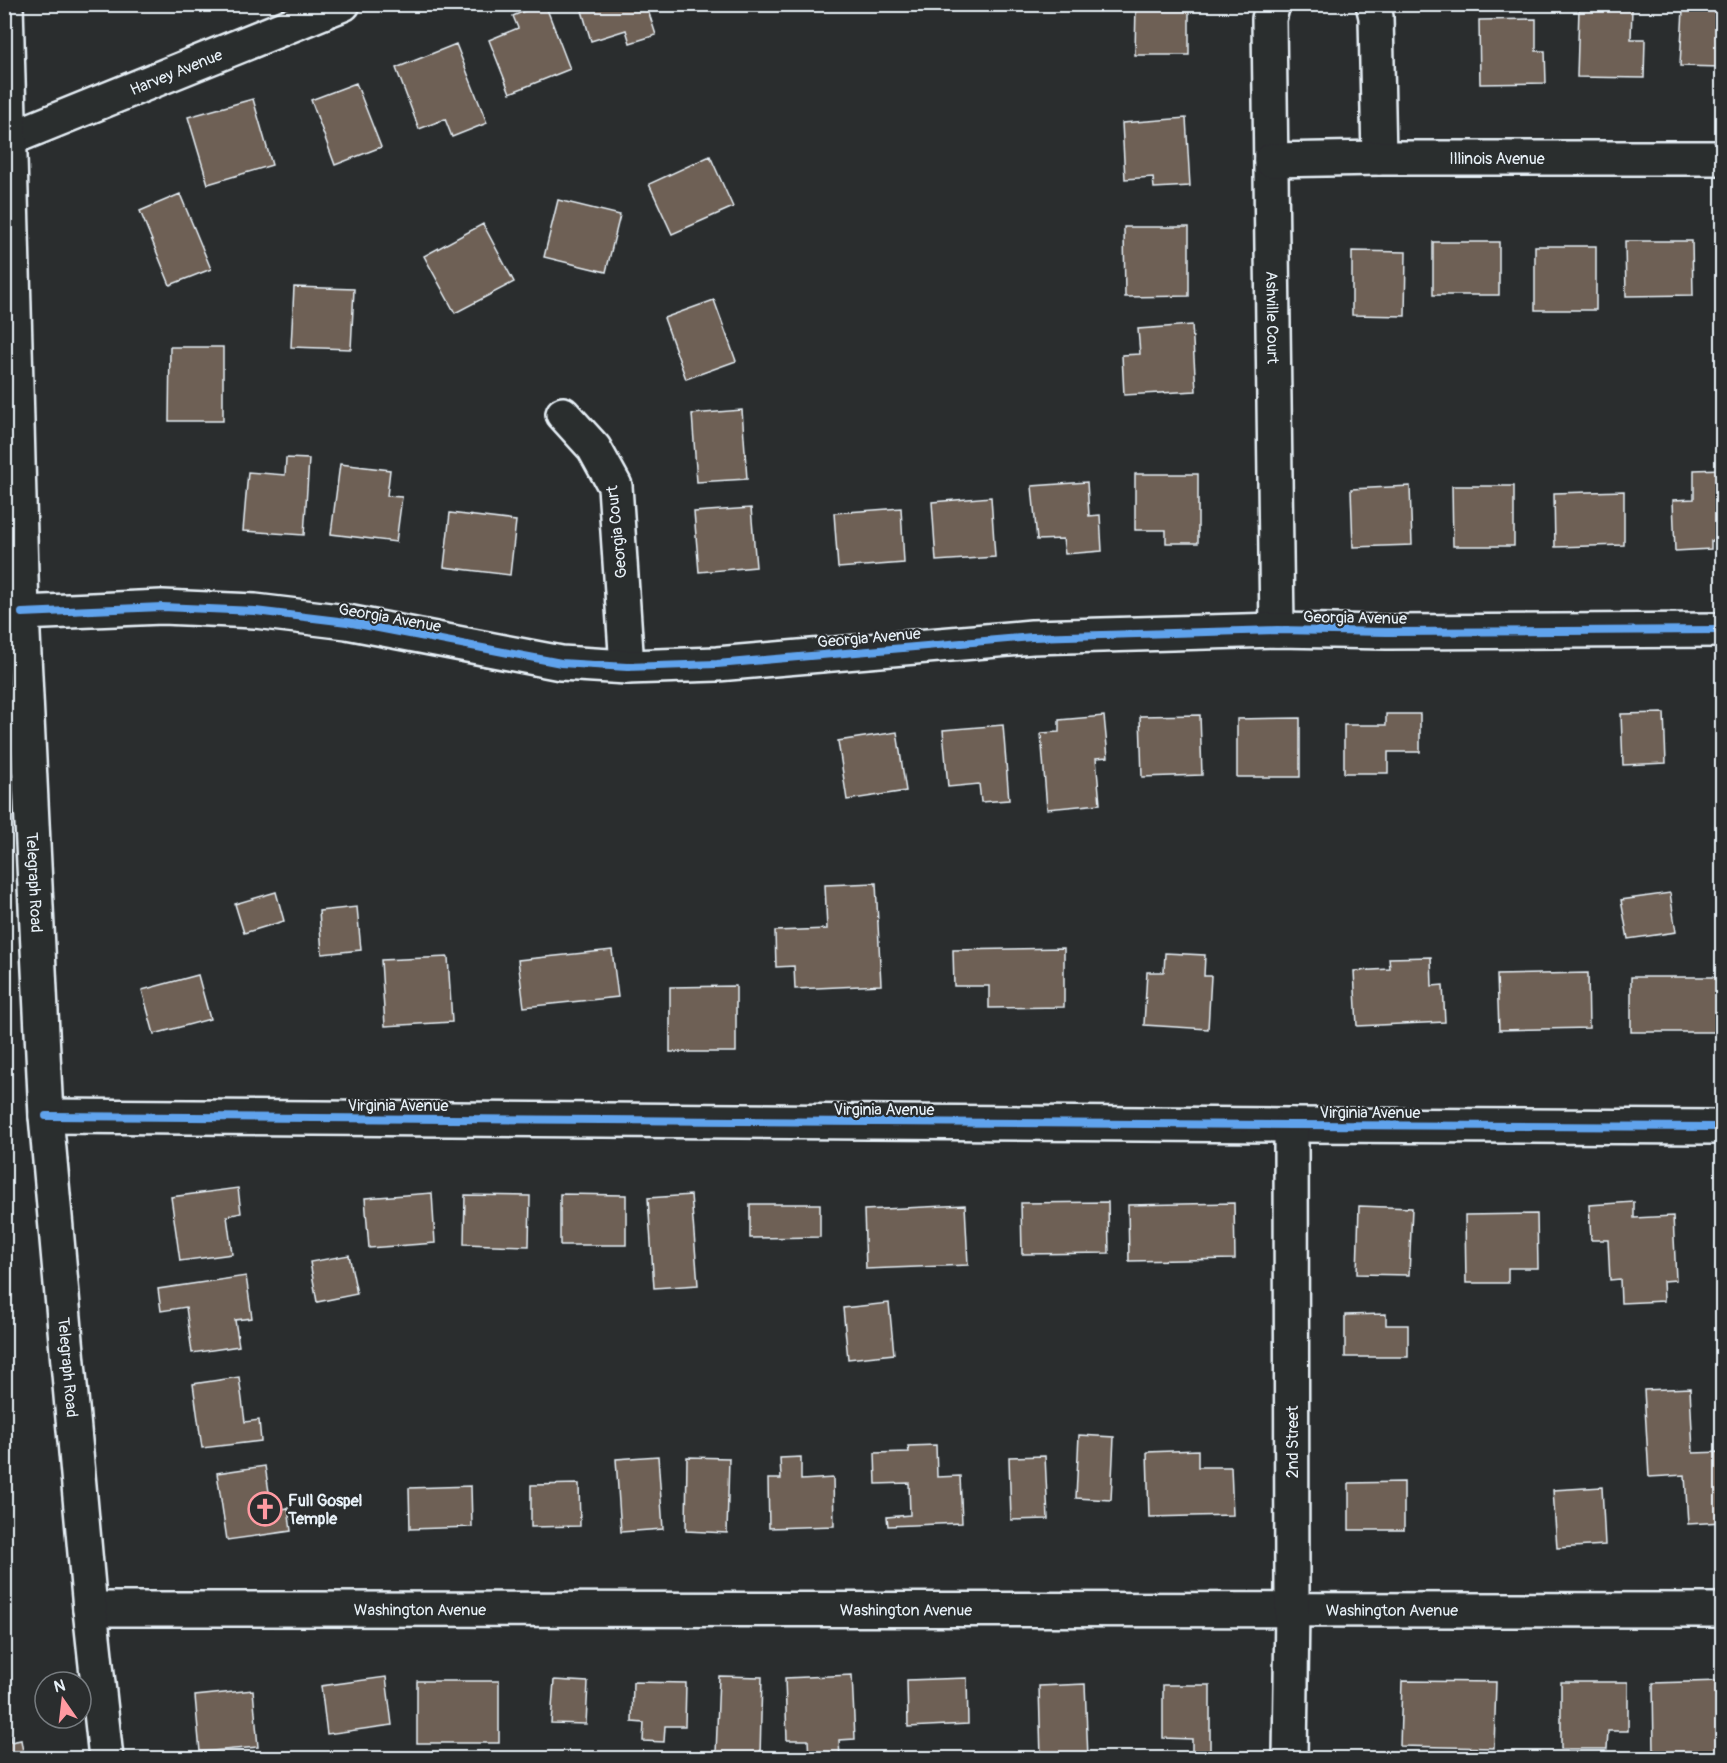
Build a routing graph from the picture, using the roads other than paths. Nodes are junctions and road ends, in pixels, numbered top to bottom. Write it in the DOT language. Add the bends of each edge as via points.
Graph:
graph roads {
  1 [pos="6,4"];
  2 [pos="343,4"];
  3 [pos="1273,4"];
  4 [pos="1373,4"];
  5 [pos="9,139"];
  6 [pos="1379,158"];
  7 [pos="1722,158"];
  8 [pos="1271,160"];
  9 [pos="563,414"];
  10 [pos="22,613"];
  11 [pos="1277,630"];
  12 [pos="1722,630"];
  13 [pos="627,667"];
  14 [pos="46,1116"];
  15 [pos="1291,1125"];
  16 [pos="1722,1127"];
  17 [pos="90,1609"];
  18 [pos="1292,1609"];
  19 [pos="1722,1610"];
  20 [pos="106,1758"];
  21 [pos="1290,1758"];
  1 -- 5 [label="street, Telegraph Road"];
  2 -- 5 [label="street, Harvey Avenue"];
  3 -- 8 [label="street, Ashville Court" via="1269,19"];
  4 -- 6 [label="street"];
  5 -- 10 [label="street, Telegraph Road"];
  6 -- 7 [label="street, Illinois Avenue"];
  6 -- 8 [label="street, Illinois Avenue"];
  8 -- 11 [label="street, Ashville Court"];
  9 -- 13 [label="street, Georgia Court" via="594,448 615,486"];
  10 -- 13 [label="street, Georgia Avenue" via="162,608 255,612 347,622 561,663"];
  10 -- 14 [label="street, Telegraph Road"];
  11 -- 12 [label="street, Georgia Avenue"];
  11 -- 13 [label="street, Georgia Avenue" via="1032,637 717,664"];
  14 -- 15 [label="street, Virginia Avenue"];
  14 -- 17 [label="street, Telegraph Road"];
  15 -- 16 [label="street, Virginia Avenue"];
  15 -- 18 [label="street, 2nd Street"];
  17 -- 18 [label="street, Washington Avenue"];
  17 -- 20 [label="street, Telegraph Road"];
  18 -- 19 [label="street, Washington Avenue"];
  18 -- 21 [label="street, 2nd Street"];
}
